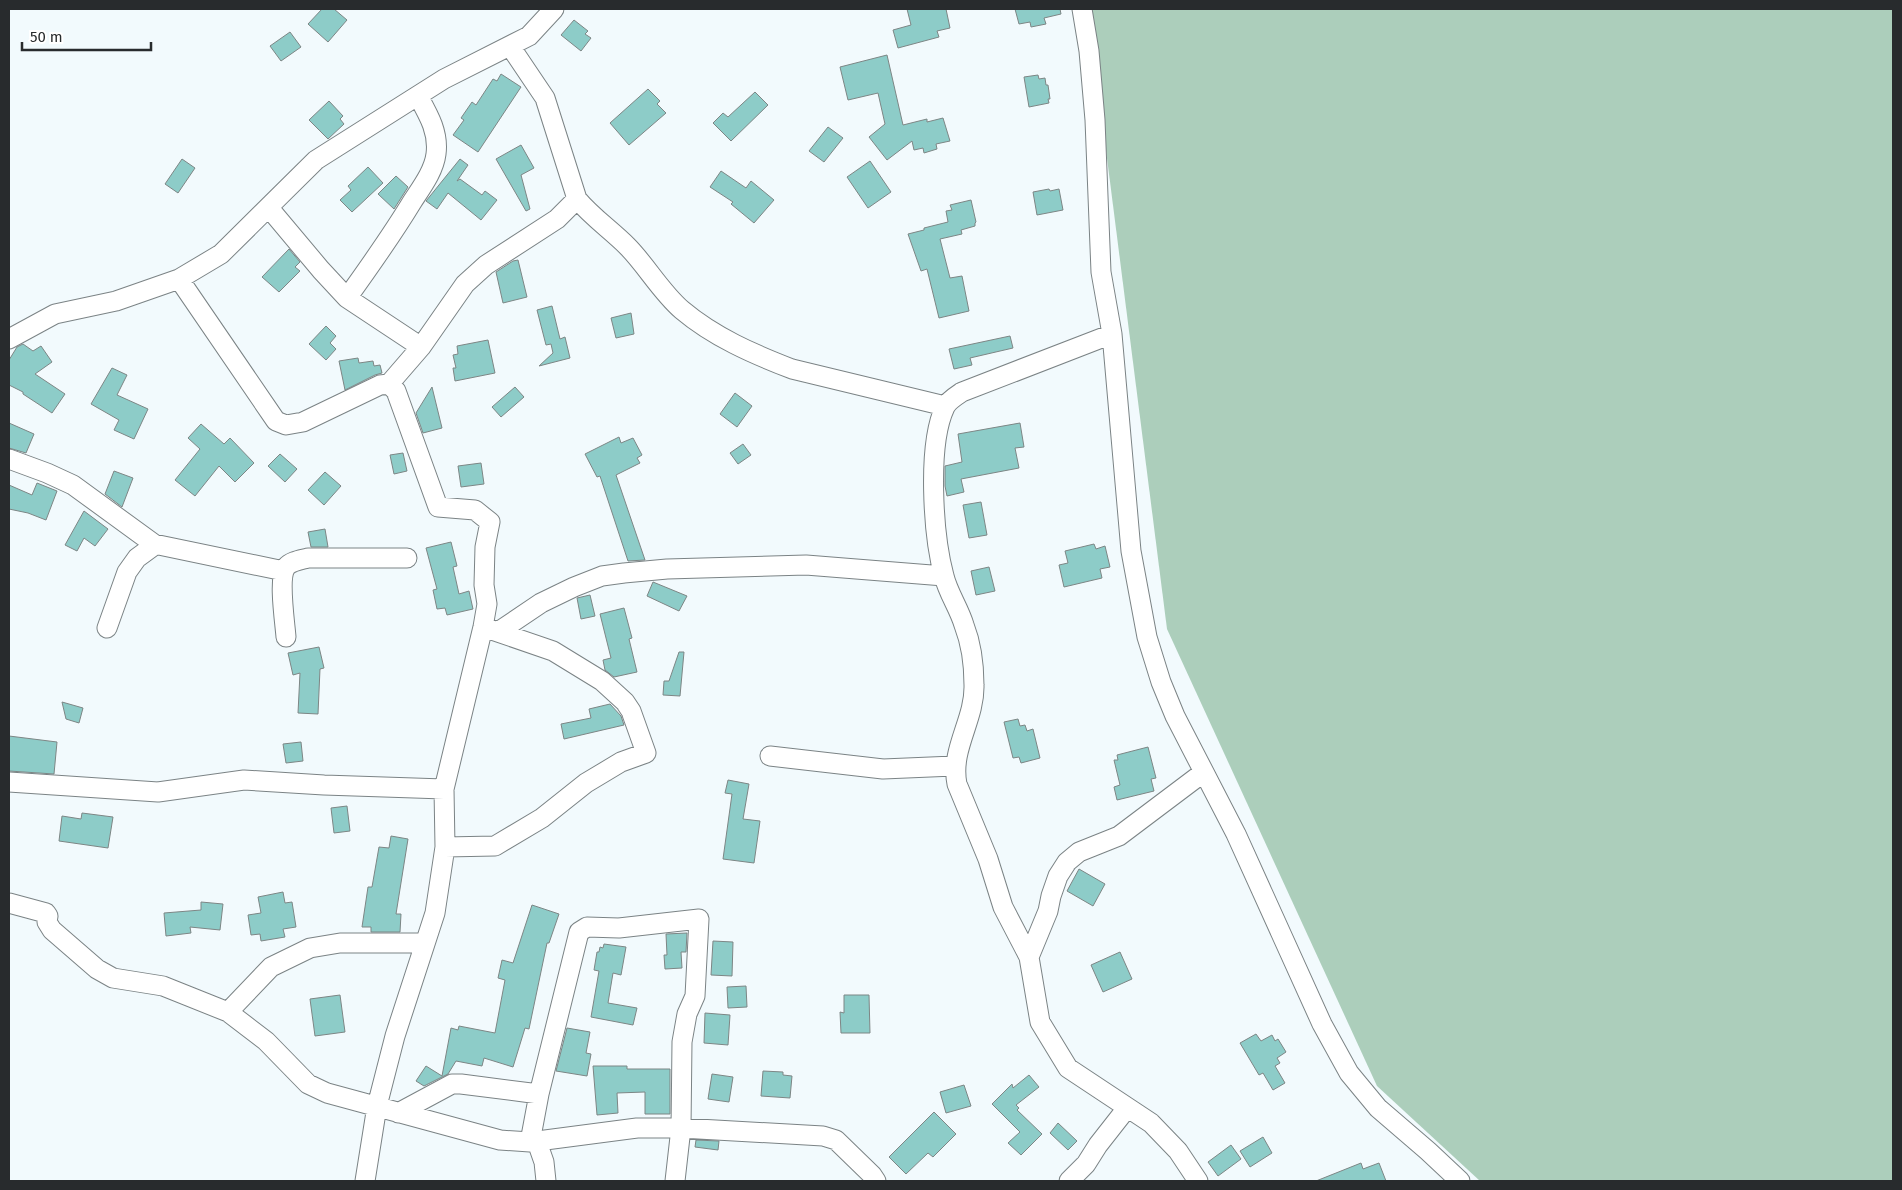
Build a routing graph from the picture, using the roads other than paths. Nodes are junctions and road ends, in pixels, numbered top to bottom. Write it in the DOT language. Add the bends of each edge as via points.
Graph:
graph roads {
  1 [pos="554,9"];
  2 [pos="1082,9"];
  3 [pos="510,46"];
  4 [pos="418,96"];
  5 [pos="577,199"];
  6 [pos="268,208"];
  7 [pos="179,278"];
  8 [pos="347,298"];
  9 [pos="1112,334"];
  10 [pos="9,339"];
  11 [pos="421,347"];
  12 [pos="389,384"];
  13 [pos="945,406"];
  14 [pos="9,459"];
  15 [pos="154,544"];
  16 [pos="407,558"];
  17 [pos="284,572"];
  18 [pos="944,576"];
  19 [pos="106,628"];
  20 [pos="491,629"];
  21 [pos="286,637"];
  22 [pos="770,756"];
  23 [pos="954,766"];
  24 [pos="1204,772"];
  25 [pos="9,782"];
  26 [pos="444,789"];
  27 [pos="445,847"];
  28 [pos="9,903"];
  29 [pos="425,943"];
  30 [pos="1029,956"];
  31 [pos="228,1012"];
  32 [pos="538,1094"];
  33 [pos="377,1106"];
  34 [pos="1127,1108"];
  35 [pos="398,1113"];
  36 [pos="681,1128"];
  37 [pos="534,1142"];
  38 [pos="365,1181"];
  39 [pos="546,1181"];
  40 [pos="675,1181"];
  41 [pos="876,1181"];
  42 [pos="1069,1181"];
  43 [pos="1198,1181"];
  44 [pos="1460,1181"];
  1 -- 3 [label="street" via="528,36"];
  2 -- 9 [label="street" via="1095,120 1101,272"];
  3 -- 4 [label="street" via="444,79"];
  3 -- 5 [label="street" via="545,98"];
  4 -- 6 [label="street" via="316,160"];
  4 -- 8 [label="street" via="434,130 436,155 429,176"];
  5 -- 11 [label="street" via="557,219 486,265 465,284"];
  5 -- 13 [label="street" via="627,246 681,309 718,336 792,368"];
  6 -- 7 [label="street" via="221,254"];
  6 -- 8 [label="street"];
  7 -- 10 [label="street" via="116,301 55,314"];
  7 -- 12 [label="street" via="276,421 286,425 303,422 380,385"];
  8 -- 11 [label="street"];
  9 -- 13 [label="street" via="962,392"];
  9 -- 24 [label="street" via="1131,551 1145,628 1161,682"];
  11 -- 12 [label="street"];
  12 -- 20 [label="street" via="396,391 438,506 475,510 490,522 485,546 484,585"];
  13 -- 18 [label="street" via="934,446 933,464 936,530"];
  14 -- 15 [label="street" via="73,485"];
  15 -- 17 [label="street"];
  15 -- 19 [label="street" via="137,558 127,572"];
  16 -- 17 [label="street" via="308,558 295,561"];
  17 -- 21 [label="street" via="282,592"];
  18 -- 20 [label="street" via="806,565 624,573 602,576 574,587"];
  18 -- 23 [label="street" via="964,625 974,685 969,719"];
  20 -- 26 [label="street"];
  20 -- 27 [label="street" via="553,651 602,681 631,711 646,753 621,762 586,783 542,818 495,846"];
  22 -- 23 [label="street" via="883,769"];
  23 -- 30 [label="street" via="957,784 988,859 1003,907"];
  24 -- 30 [label="street" via="1119,836 1079,852 1067,862"];
  24 -- 44 [label="street" via="1236,834 1322,1024 1349,1073 1378,1108"];
  25 -- 26 [label="street" via="158,792 244,780"];
  26 -- 27 [label="street"];
  27 -- 29 [label="street" via="435,913"];
  28 -- 31 [label="street" via="46,912 52,930 113,978 163,986"];
  29 -- 31 [label="street" via="340,943 310,948 271,967"];
  29 -- 33 [label="street" via="395,1036"];
  30 -- 34 [label="street" via="1040,1022 1068,1068"];
  31 -- 33 [label="street" via="266,1041 317,1090"];
  32 -- 35 [label="street" via="452,1084"];
  32 -- 36 [label="street" via="579,932 587,927 619,928 699,919 695,996 687,1014 682,1042"];
  32 -- 37 [label="street"];
  33 -- 35 [label="street"];
  33 -- 38 [label="street"];
  34 -- 42 [label="street" via="1086,1164"];
  34 -- 43 [label="street" via="1151,1123 1178,1151"];
  35 -- 37 [label="street" via="500,1140"];
  36 -- 37 [label="street" via="637,1128"];
  36 -- 40 [label="street"];
  36 -- 41 [label="street" via="823,1136 836,1140"];
  37 -- 39 [label="street" via="544,1162"];
}
